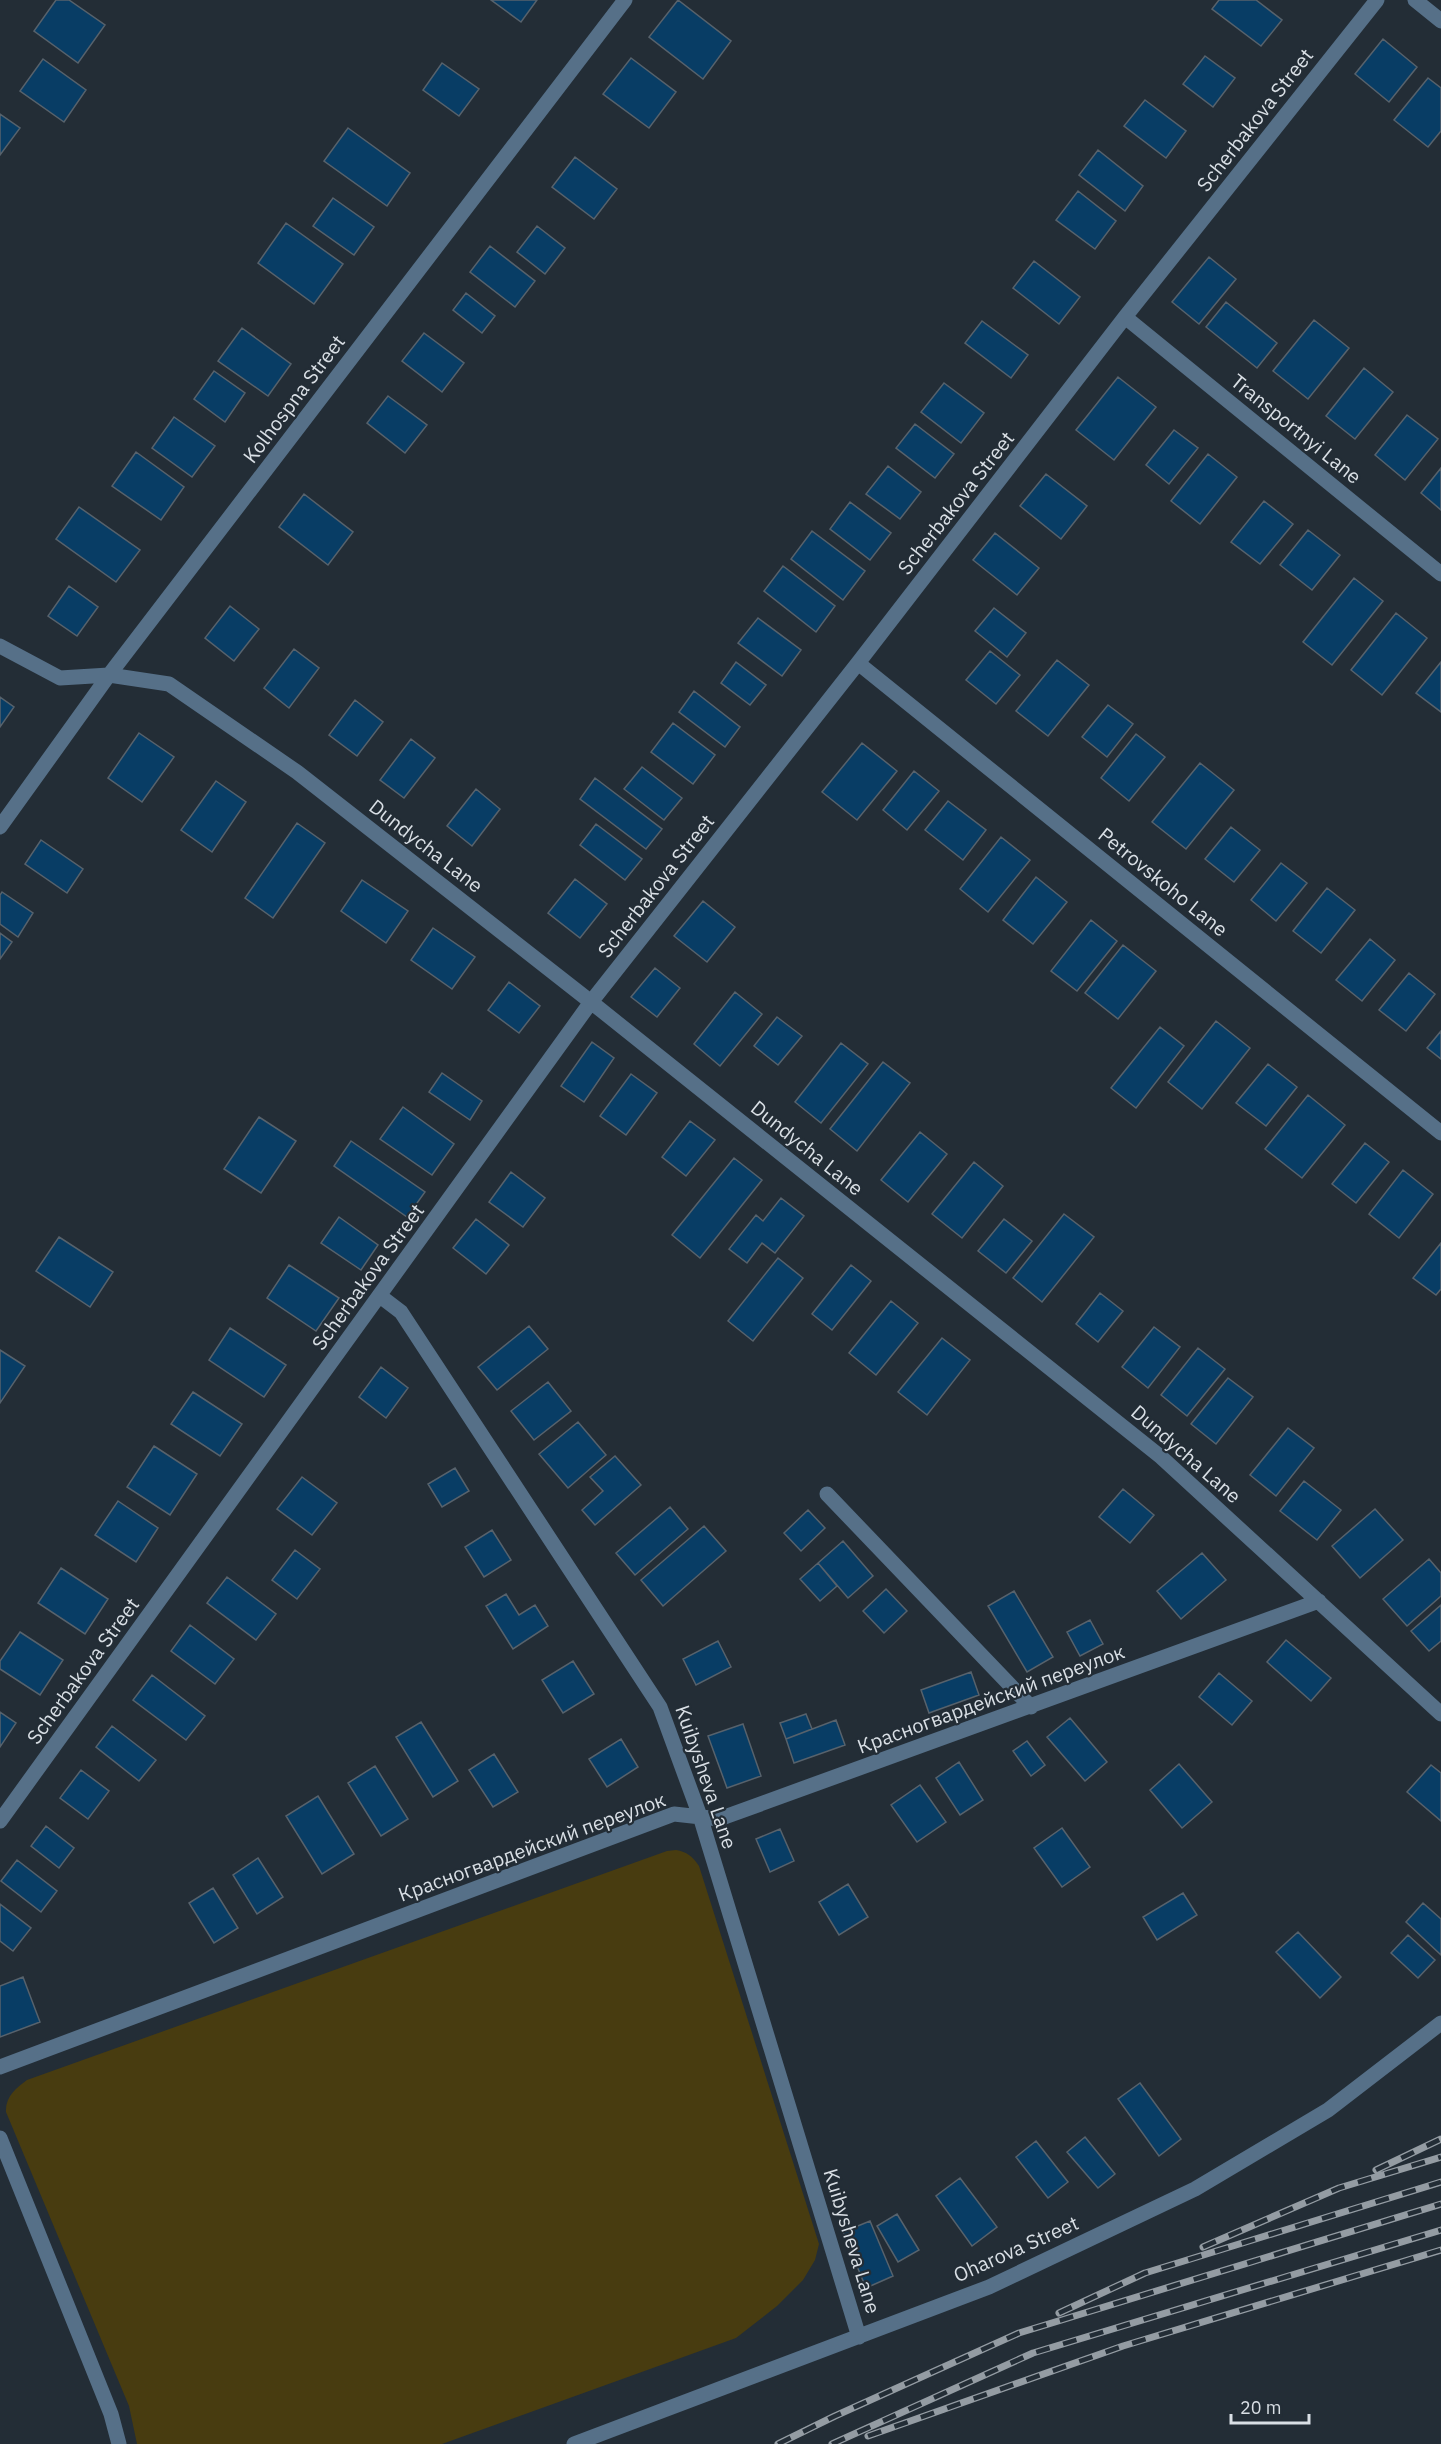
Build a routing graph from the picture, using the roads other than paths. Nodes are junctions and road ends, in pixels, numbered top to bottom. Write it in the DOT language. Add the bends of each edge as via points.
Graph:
graph roads {
  1 [pos="626,0"];
  2 [pos="1377,0"];
  3 [pos="1415,0"];
  4 [pos="1441,21"];
  5 [pos="1125,317"];
  6 [pos="1441,574"];
  7 [pos="0,645"];
  8 [pos="858,663"];
  9 [pos="109,675"];
  10 [pos="0,827"];
  11 [pos="591,1002"];
  12 [pos="1441,1133"];
  13 [pos="380,1296"];
  14 [pos="827,1494"];
  15 [pos="1319,1601"];
  16 [pos="1031,1707"];
  17 [pos="1441,1714"];
  18 [pos="700,1816"];
  19 [pos="0,1821"];
  20 [pos="1441,2024"];
  21 [pos="0,2067"];
  22 [pos="0,2138"];
  23 [pos="859,2337"];
  24 [pos="119,2444"];
  25 [pos="574,2444"];
  1 -- 9 [label="street, Kolhospna Street"];
  2 -- 5 [label="street, Scherbakova Street"];
  3 -- 4 [label="street"];
  5 -- 6 [label="street, Transportnyi Lane"];
  5 -- 8 [label="street, Scherbakova Street"];
  7 -- 9 [label="street, Dundycha Lane" via="60,678"];
  8 -- 11 [label="street, Scherbakova Street"];
  8 -- 12 [label="street, Petrovskoho Lane"];
  9 -- 10 [label="street, Kolhospna Street"];
  9 -- 11 [label="street, Dundycha Lane" via="169,684 297,772"];
  11 -- 13 [label="street, Scherbakova Street"];
  11 -- 15 [label="street, Dundycha Lane" via="1161,1457"];
  13 -- 18 [label="street, Kuibysheva Lane" via="401,1312 660,1707"];
  13 -- 19 [label="street, Scherbakova Street"];
  14 -- 16 [label="street"];
  15 -- 16 [label="street, Красногвардейский переулок"];
  15 -- 17 [label="street, Dundycha Lane"];
  16 -- 18 [label="street, Красногвардейский переулок" via="719,1819"];
  18 -- 21 [label="street, Красногвардейский переулок" via="674,1814"];
  18 -- 23 [label="street, Kuibysheva Lane"];
  20 -- 23 [label="street, Oharova Street" via="1328,2110 1195,2189 989,2287"];
  22 -- 24 [label="street" via="111,2414"];
  23 -- 25 [label="street, Oharova Street"];
}
